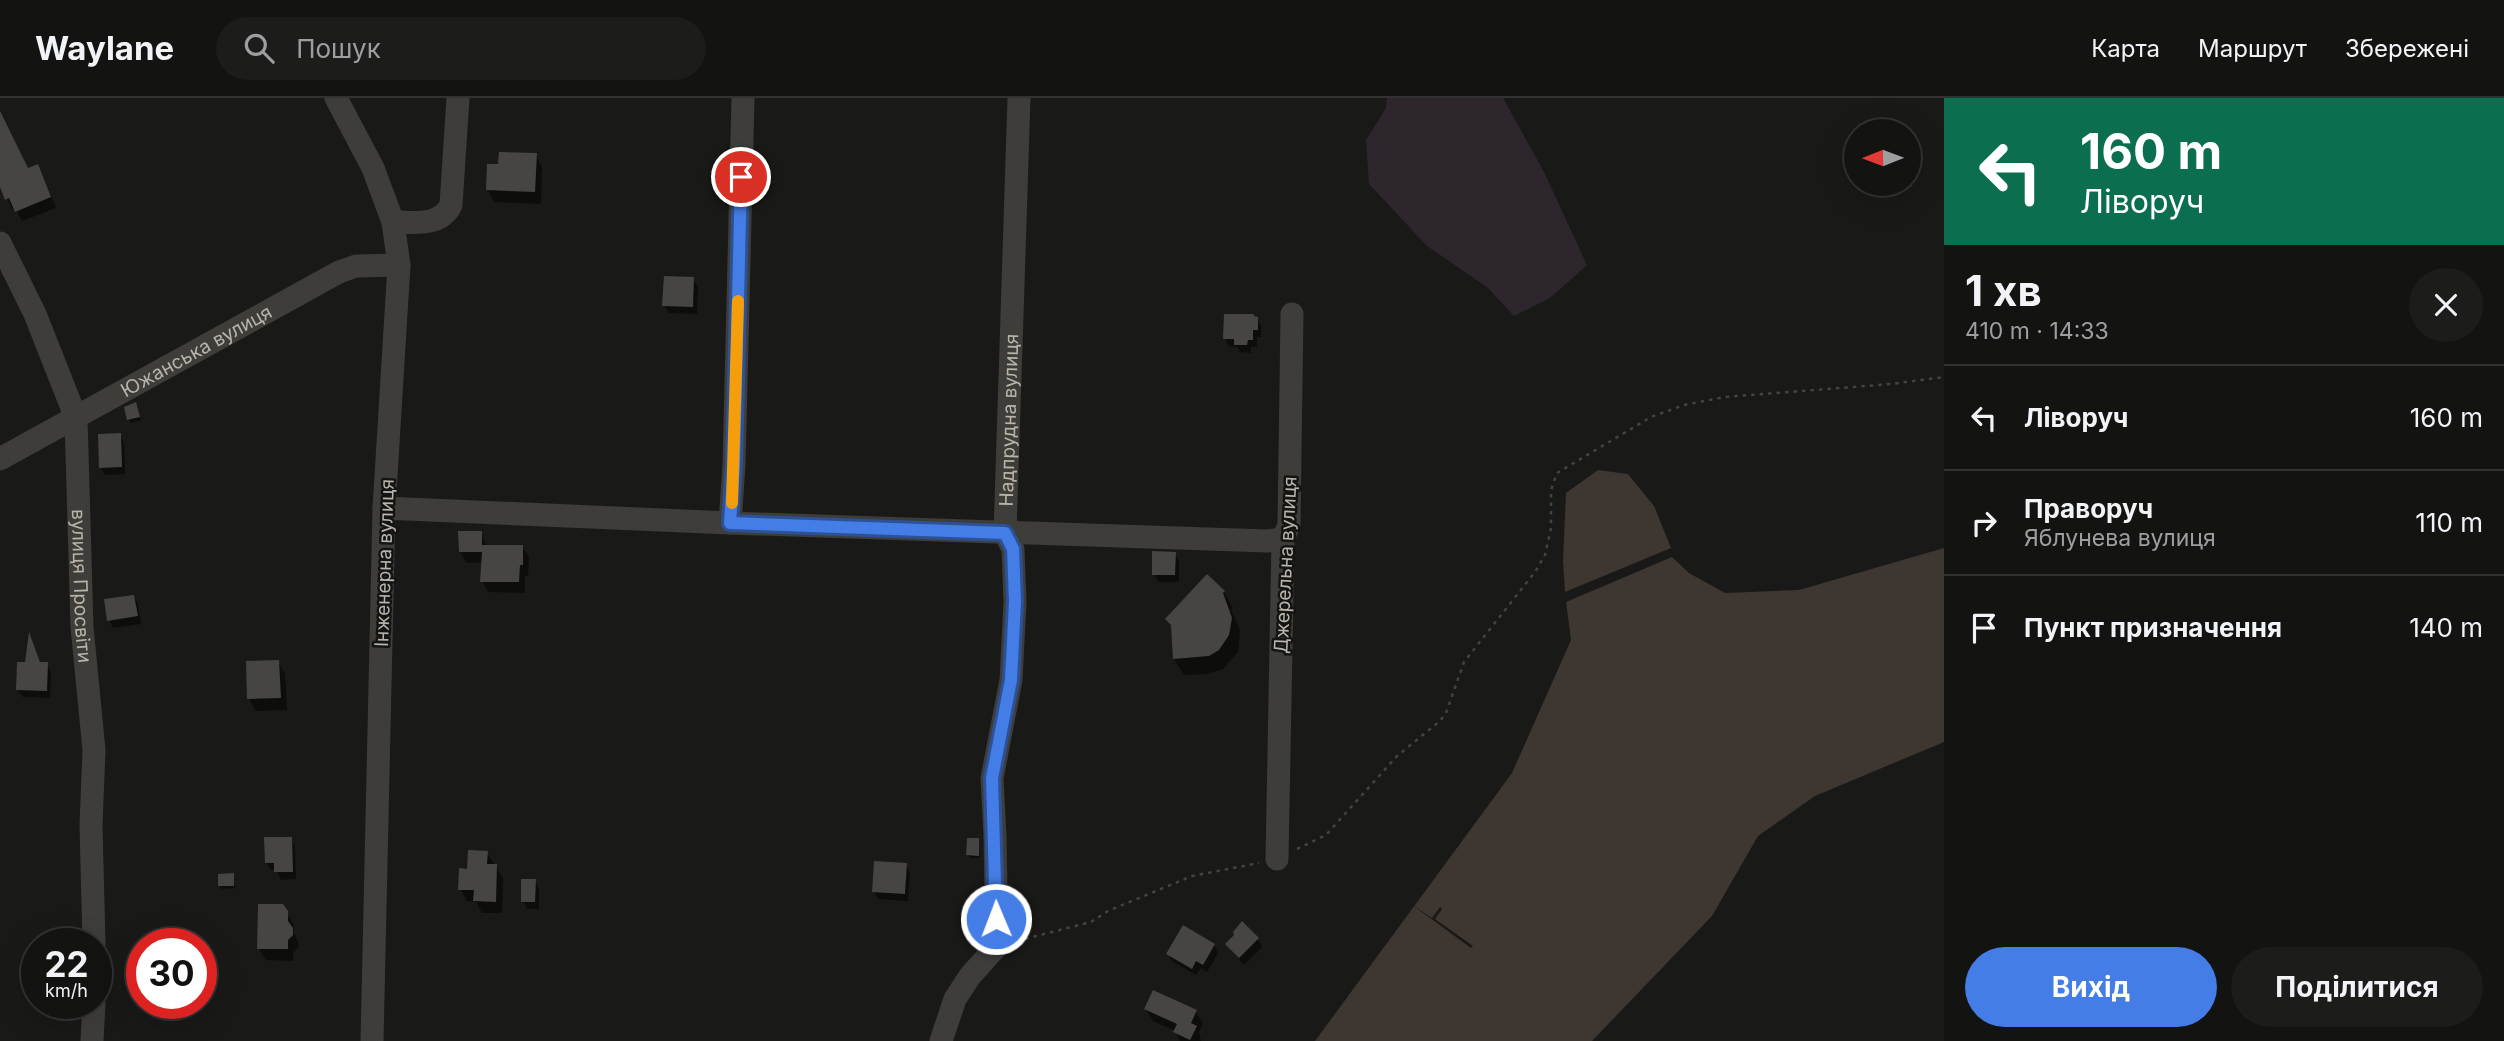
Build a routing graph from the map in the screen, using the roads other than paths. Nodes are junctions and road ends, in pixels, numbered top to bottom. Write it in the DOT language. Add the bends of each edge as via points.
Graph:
graph roads {
  1 [pos="336,98"];
  2 [pos="458,98"];
  3 [pos="743,98"];
  4 [pos="1019,98"];
  5 [pos="393,222"];
  6 [pos="0,243"];
  7 [pos="399,265"];
  8 [pos="1292,314"];
  9 [pos="76,418"];
  10 [pos="0,459"];
  11 [pos="384,508"];
  12 [pos="730,523"];
  13 [pos="1005,533"];
  14 [pos="1283,539"];
  15 [pos="1277,859"];
  16 [pos="93,928"];
  17 [pos="93,1019"];
  18 [pos="92,1041"];
  19 [pos="372,1041"];
  20 [pos="941,1041"];
  1 -- 5 [label="street, Інженерна вулиця" via="373,168"];
  2 -- 5 [label="street" via="448,211 434,221"];
  3 -- 12 [label="street"];
  4 -- 13 [label="street, Надпрудна вулиця"];
  5 -- 7 [label="street, Інженерна вулиця"];
  6 -- 9 [label="street, вулиця Просвіти" via="35,314"];
  7 -- 9 [label="street, Южанська вулиця" via="356,266 339,272"];
  7 -- 11 [label="street, Інженерна вулиця"];
  8 -- 14 [label="street, Джерельна вулиця" via="1289,525"];
  9 -- 10 [label="street, Южанська вулиця"];
  9 -- 16 [label="street, вулиця Просвіти" via="82,627 94,750 90,825"];
  11 -- 12 [label="street"];
  11 -- 19 [label="street, Інженерна вулиця"];
  12 -- 13 [label="street"];
  13 -- 14 [label="street"];
  13 -- 20 [label="street, Надпрудна вулиця" via="1013,549 1015,602 1011,680 992,778 997,946 955,999"];
  14 -- 15 [label="street, Джерельна вулиця"];
  17 -- 18 [label="street"];
}
